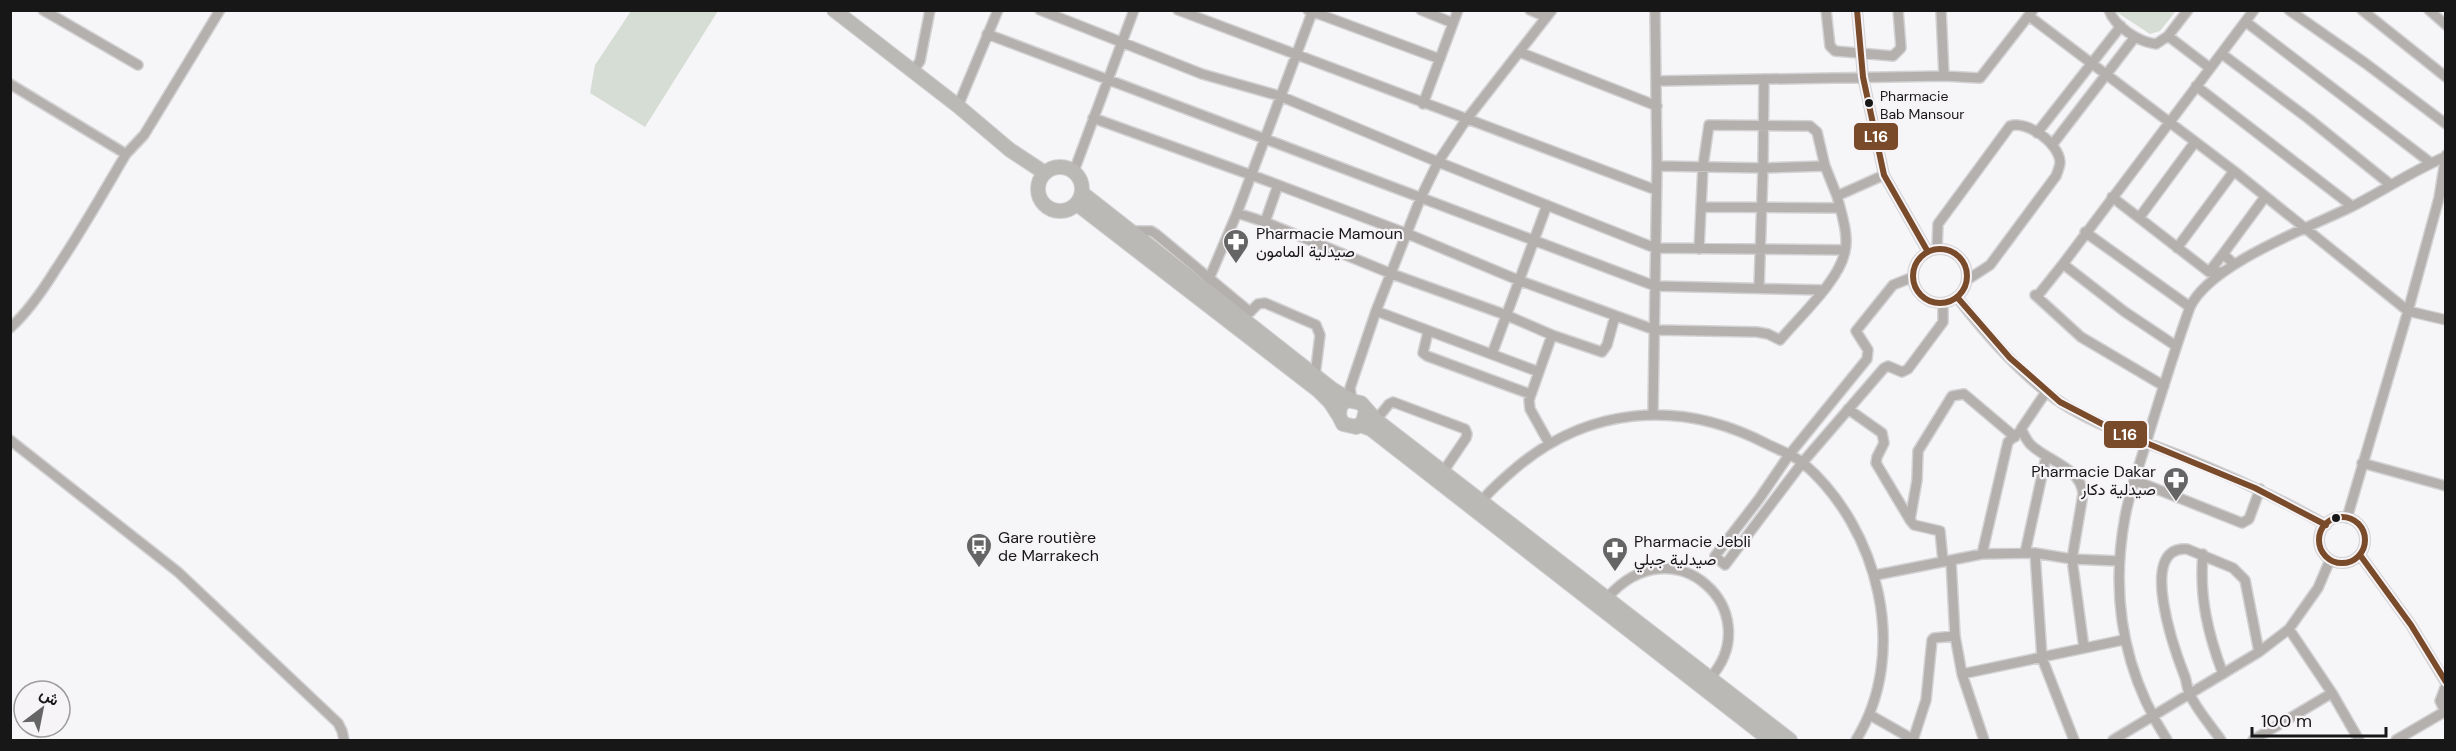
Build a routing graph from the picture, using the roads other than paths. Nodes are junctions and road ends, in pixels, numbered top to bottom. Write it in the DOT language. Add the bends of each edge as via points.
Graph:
graph roads {
  1 [pos="43,10"];
  2 [pos="220,10"];
  3 [pos="834,10"];
  4 [pos="930,10"];
  5 [pos="998,10"];
  6 [pos="1040,10"];
  7 [pos="1134,10"];
  8 [pos="1178,10"];
  9 [pos="1421,10"];
  10 [pos="1458,10"];
  11 [pos="1530,10"];
  12 [pos="1655,10"];
  13 [pos="1827,10"];
  14 [pos="1857,10"];
  15 [pos="1898,10"];
  16 [pos="1941,10"];
  17 [pos="2109,10"];
  18 [pos="2188,10"];
  19 [pos="2254,10"];
  20 [pos="2289,10"];
  21 [pos="2362,10"];
  22 [pos="2429,10"];
  23 [pos="1311,11"];
  24 [pos="2031,13"];
  25 [pos="1549,14"];
  26 [pos="2246,22"];
  27 [pos="1453,23"];
  28 [pos="2445,25"];
  29 [pos="2121,26"];
  30 [pos="987,34"];
  31 [pos="2168,36"];
  32 [pos="2135,37"];
  33 [pos="1123,42"];
  34 [pos="1519,52"];
  35 [pos="1861,53"];
  36 [pos="2222,54"];
  37 [pos="1296,56"];
  38 [pos="1440,59"];
  39 [pos="2092,64"];
  40 [pos="138,65"];
  41 [pos="2210,68"];
  42 [pos="913,71"];
  43 [pos="2106,74"];
  44 [pos="1944,76"];
  45 [pos="1863,77"];
  46 [pos="2445,77"];
  47 [pos="1108,79"];
  48 [pos="1764,79"];
  49 [pos="1657,81"];
  50 [pos="10,84"];
  51 [pos="2196,86"];
  52 [pos="1280,96"];
  53 [pos="1423,104"];
  54 [pos="958,106"];
  55 [pos="1657,106"];
  56 [pos="1093,118"];
  57 [pos="1466,120"];
  58 [pos="2169,122"];
  59 [pos="1764,124"];
  60 [pos="2445,124"];
  61 [pos="2037,133"];
  62 [pos="1266,138"];
  63 [pos="2195,142"];
  64 [pos="2052,145"];
  65 [pos="126,154"];
  66 [pos="2445,156"];
  67 [pos="1438,162"];
  68 [pos="2431,163"];
  69 [pos="1657,166"];
  70 [pos="1703,166"];
  71 [pos="1825,166"];
  72 [pos="1763,168"];
  73 [pos="1074,171"];
  74 [pos="2234,171"];
  75 [pos="1251,175"];
  76 [pos="1884,175"];
  77 [pos="1042,178"];
  78 [pos="1278,185"];
  79 [pos="2391,185"];
  80 [pos="1656,190"];
  81 [pos="1837,196"];
  82 [pos="1421,197"];
  83 [pos="2112,197"];
  84 [pos="2265,197"];
  85 [pos="1080,198"];
  86 [pos="2442,199"];
  87 [pos="1547,205"];
  88 [pos="2352,206"];
  89 [pos="1701,207"];
  90 [pos="1761,207"];
  91 [pos="1840,208"];
  92 [pos="1237,213"];
  93 [pos="2139,218"];
  94 [pos="1265,222"];
  95 [pos="2306,227"];
  96 [pos="2085,232"];
  97 [pos="1408,234"];
  98 [pos="1533,240"];
  99 [pos="1655,248"];
  100 [pos="2176,248"];
  101 [pos="1699,249"];
  102 [pos="1760,249"];
  103 [pos="1845,250"];
  104 [pos="1933,251"];
  105 [pos="2223,254"];
  106 [pos="2063,264"];
  107 [pos="2234,264"];
  108 [pos="2209,272"];
  109 [pos="2221,272"];
  110 [pos="1392,274"];
  111 [pos="1913,277"];
  112 [pos="1518,280"];
  113 [pos="1966,280"];
  114 [pos="1206,283"];
  115 [pos="1655,286"];
  116 [pos="1758,288"];
  117 [pos="1823,290"];
  118 [pos="1957,297"];
  119 [pos="1943,303"];
  120 [pos="2190,307"];
  121 [pos="2408,310"];
  122 [pos="1376,311"];
  123 [pos="1506,315"];
  124 [pos="1615,316"];
  125 [pos="2445,320"];
  126 [pos="10,328"];
  127 [pos="1655,330"];
  128 [pos="1428,332"];
  129 [pos="1552,335"];
  130 [pos="2176,346"];
  131 [pos="1492,354"];
  132 [pos="1539,372"];
  133 [pos="1315,376"];
  134 [pos="2164,386"];
  135 [pos="2046,392"];
  136 [pos="1530,394"];
  137 [pos="1351,400"];
  138 [pos="1848,409"];
  139 [pos="1366,410"];
  140 [pos="1653,413"];
  141 [pos="1339,416"];
  142 [pos="1376,420"];
  143 [pos="1360,425"];
  144 [pos="2018,433"];
  145 [pos="10,440"];
  146 [pos="2146,442"];
  147 [pos="1549,443"];
  148 [pos="1789,455"];
  149 [pos="2046,457"];
  150 [pos="1802,463"];
  151 [pos="2362,463"];
  152 [pos="1443,472"];
  153 [pos="2134,480"];
  154 [pos="2445,486"];
  155 [pos="2260,489"];
  156 [pos="1481,502"];
  157 [pos="2347,518"];
  158 [pos="1910,520"];
  159 [pos="2326,525"];
  160 [pos="2030,553"];
  161 [pos="1982,554"];
  162 [pos="2203,554"];
  163 [pos="2360,555"];
  164 [pos="2072,559"];
  165 [pos="2330,560"];
  166 [pos="1947,561"];
  167 [pos="2119,561"];
  168 [pos="1876,575"];
  169 [pos="1607,598"];
  170 [pos="2289,629"];
  171 [pos="1955,636"];
  172 [pos="2123,640"];
  173 [pos="2084,648"];
  174 [pos="2259,652"];
  175 [pos="2042,658"];
  176 [pos="1962,674"];
  177 [pos="2223,674"];
  178 [pos="1710,678"];
  179 [pos="2445,684"];
  180 [pos="2332,693"];
  181 [pos="2190,694"];
  182 [pos="2445,712"];
  183 [pos="1870,715"];
  184 [pos="2152,717"];
  185 [pos="1913,740"];
  186 [pos="2115,740"];
  187 [pos="344,741"];
  188 [pos="1770,741"];
  189 [pos="1790,741"];
  190 [pos="1856,741"];
  191 [pos="1984,741"];
  192 [pos="2074,741"];
  193 [pos="2167,741"];
  194 [pos="2221,741"];
  195 [pos="2253,741"];
  196 [pos="2359,741"];
  197 [pos="2396,741"];
  1 -- 40 [label="street"];
  2 -- 65 [label="street" via="144,135"];
  3 -- 42 [label="highway"];
  4 -- 42 [label="street" via="920,61"];
  5 -- 30 [label="street"];
  6 -- 33 [label="street"];
  7 -- 33 [label="street"];
  8 -- 37 [label="street"];
  9 -- 27 [label="street"];
  10 -- 27 [label="street"];
  11 -- 25 [label="street"];
  12 -- 49 [label="street"];
  13 -- 35 [label="street" via="1832,50"];
  14 -- 35 [label="street"];
  15 -- 35 [label="street" via="1898,53"];
  16 -- 44 [label="street"];
  17 -- 29 [label="street"];
  18 -- 31 [label="street"];
  19 -- 26 [label="street"];
  20 -- 60 [label="street"];
  21 -- 46 [label="street"];
  22 -- 28 [label="street"];
  23 -- 37 [label="street"];
  23 -- 38 [label="street"];
  24 -- 39 [label="street"];
  24 -- 44 [label="street" via="1980,78"];
  25 -- 34 [label="street"];
  26 -- 36 [label="street"];
  26 -- 68 [label="street"];
  27 -- 38 [label="street"];
  29 -- 32 [label="street"];
  29 -- 39 [label="street"];
  30 -- 47 [label="street"];
  30 -- 54 [label="street"];
  31 -- 32 [label="street" via="2156,44"];
  31 -- 41 [label="street"];
  32 -- 43 [label="street"];
  33 -- 47 [label="street"];
  33 -- 52 [label="street" via="1203,74"];
  34 -- 55 [label="street"];
  34 -- 57 [label="street"];
  35 -- 45 [label="street"];
  36 -- 41 [label="street"];
  36 -- 79 [label="street"];
  37 -- 52 [label="street"];
  37 -- 53 [label="street"];
  38 -- 53 [label="street"];
  39 -- 43 [label="street"];
  39 -- 61 [label="street"];
  41 -- 51 [label="street"];
  42 -- 54 [label="highway"];
  43 -- 58 [label="street"];
  43 -- 64 [label="street"];
  44 -- 45 [label="street"];
  45 -- 48 [label="street"];
  45 -- 76 [label="street"];
  47 -- 56 [label="street"];
  47 -- 62 [label="street"];
  48 -- 49 [label="street"];
  48 -- 59 [label="street"];
  49 -- 55 [label="street"];
  50 -- 65 [label="street"];
  51 -- 58 [label="street"];
  51 -- 88 [label="street"];
  52 -- 62 [label="street"];
  52 -- 67 [label="street"];
  53 -- 57 [label="street"];
  54 -- 77 [label="highway"];
  55 -- 69 [label="street"];
  56 -- 73 [label="street"];
  56 -- 75 [label="street"];
  57 -- 67 [label="street"];
  57 -- 80 [label="street"];
  58 -- 63 [label="street"];
  58 -- 83 [label="street"];
  59 -- 70 [label="street" via="1709,125"];
  59 -- 71 [label="street" via="1814,129"];
  59 -- 72 [label="street"];
  61 -- 64 [label="street"];
  61 -- 104 [label="street" via="2024,126 2010,126 1938,224"];
  62 -- 75 [label="street"];
  62 -- 82 [label="street"];
  63 -- 74 [label="street"];
  63 -- 93 [label="street"];
  64 -- 113 [label="street" via="2060,162 2056,176 1990,265"];
  65 -- 126 [label="street" via="56,270"];
  66 -- 68 [label="street"];
  66 -- 86 [label="street"];
  67 -- 82 [label="street"];
  67 -- 87 [label="street"];
  68 -- 79 [label="street"];
  69 -- 70 [label="street"];
  69 -- 80 [label="street"];
  70 -- 72 [label="street"];
  70 -- 89 [label="street"];
  71 -- 72 [label="street"];
  71 -- 81 [label="street"];
  72 -- 90 [label="street"];
  73 -- 77 [label="highway" via="1057,167"];
  73 -- 85 [label="highway" via="1081,181"];
  74 -- 84 [label="street"];
  74 -- 100 [label="street"];
  75 -- 78 [label="street"];
  75 -- 92 [label="street"];
  76 -- 81 [label="street"];
  76 -- 104 [label="street"];
  77 -- 85 [label="highway" via="1039,196 1050,209 1068,210"];
  78 -- 94 [label="street"];
  78 -- 97 [label="street"];
  79 -- 88 [label="street"];
  80 -- 99 [label="street"];
  81 -- 91 [label="street"];
  82 -- 97 [label="street"];
  82 -- 98 [label="street"];
  83 -- 93 [label="street"];
  83 -- 96 [label="street"];
  84 -- 95 [label="street"];
  84 -- 105 [label="street"];
  85 -- 114 [label="highway"];
  85 -- 141 [label="highway" via="1319,392"];
  86 -- 121 [label="street"];
  87 -- 98 [label="street"];
  87 -- 99 [label="street"];
  88 -- 95 [label="street"];
  89 -- 90 [label="street"];
  89 -- 101 [label="street"];
  90 -- 91 [label="street"];
  90 -- 102 [label="street"];
  91 -- 103 [label="street"];
  92 -- 94 [label="street"];
  92 -- 114 [label="street"];
  93 -- 100 [label="street"];
  94 -- 110 [label="street"];
  95 -- 107 [label="street"];
  95 -- 121 [label="street"];
  96 -- 106 [label="street"];
  96 -- 120 [label="street"];
  97 -- 110 [label="street"];
  97 -- 112 [label="street"];
  98 -- 112 [label="street"];
  98 -- 115 [label="street"];
  99 -- 101 [label="street"];
  99 -- 115 [label="street"];
  100 -- 108 [label="street"];
  101 -- 102 [label="street"];
  102 -- 103 [label="street"];
  102 -- 116 [label="street"];
  103 -- 117 [label="street" via="1841,264"];
  104 -- 111 [label="street" via="1917,262"];
  104 -- 113 [label="street" via="1945,250 1959,258"];
  105 -- 107 [label="street"];
  105 -- 108 [label="street"];
  106 -- 130 [label="street"];
  106 -- 134 [label="street" via="2037,298 2081,337"];
  107 -- 109 [label="street"];
  108 -- 109 [label="street"];
  109 -- 120 [label="street" via="2199,290"];
  110 -- 122 [label="street"];
  110 -- 123 [label="street"];
  111 -- 119 [label="street" via="1919,294"];
  111 -- 148 [label="street" via="1886,291 1856,331 1869,355"];
  112 -- 123 [label="street"];
  112 -- 124 [label="street"];
  113 -- 118 [label="street"];
  114 -- 133 [label="highway"];
  114 -- 133 [label="street" via="1250,312 1264,303 1319,327"];
  115 -- 116 [label="street"];
  115 -- 127 [label="street"];
  116 -- 117 [label="street"];
  117 -- 127 [label="street" via="1780,340 1757,332"];
  118 -- 119 [label="street"];
  118 -- 135 [label="street" via="1977,324"];
  119 -- 138 [label="street" via="1943,322 1908,369 1902,372 1885,367"];
  120 -- 130 [label="street"];
  121 -- 125 [label="street"];
  121 -- 151 [label="street"];
  122 -- 128 [label="street"];
  122 -- 137 [label="street" via="1350,388"];
  123 -- 129 [label="street"];
  123 -- 131 [label="street"];
  124 -- 127 [label="street"];
  124 -- 129 [label="street" via="1602,352"];
  127 -- 140 [label="street"];
  128 -- 131 [label="street"];
  128 -- 136 [label="street" via="1423,353 1427,356"];
  129 -- 132 [label="street"];
  130 -- 134 [label="street"];
  131 -- 132 [label="street"];
  132 -- 136 [label="street"];
  133 -- 137 [label="highway"];
  134 -- 146 [label="street"];
  135 -- 144 [label="street"];
  135 -- 146 [label="street" via="2082,414"];
  136 -- 147 [label="street" via="1530,409"];
  137 -- 139 [label="highway" via="1361,403"];
  137 -- 141 [label="highway" via="1340,406"];
  138 -- 150 [label="street"];
  138 -- 158 [label="street" via="1882,433 1884,443 1876,463"];
  139 -- 142 [label="highway"];
  139 -- 143 [label="highway"];
  140 -- 147 [label="street" via="1607,420"];
  140 -- 148 [label="street" via="1701,419 1749,434"];
  141 -- 143 [label="highway" via="1347,426"];
  142 -- 152 [label="highway"];
  142 -- 152 [label="street" via="1393,402 1465,429 1466,438"];
  143 -- 188 [label="highway" via="1371,429"];
  144 -- 149 [label="street"];
  144 -- 158 [label="street" via="1964,394 1952,396 1918,451"];
  144 -- 161 [label="street" via="2007,442"];
  145 -- 187 [label="street" via="178,572 338,723"];
  146 -- 153 [label="street"];
  146 -- 155 [label="street"];
  147 -- 156 [label="street"];
  148 -- 150 [label="street"];
  148 -- 150 [label="street" via="1715,556 1725,565"];
  149 -- 160 [label="street"];
  149 -- 164 [label="street" via="2080,479 2083,489"];
  150 -- 168 [label="street" via="1849,519"];
  151 -- 154 [label="street"];
  151 -- 157 [label="street"];
  152 -- 156 [label="highway"];
  153 -- 155 [label="street" via="2242,523 2249,519"];
  153 -- 167 [label="street"];
  155 -- 159 [label="street"];
  156 -- 169 [label="highway"];
  157 -- 159 [label="street"];
  157 -- 163 [label="street" via="2364,533 2366,541"];
  158 -- 166 [label="street" via="1914,525 1940,531"];
  159 -- 165 [label="street" via="2320,543"];
  160 -- 161 [label="street"];
  160 -- 164 [label="street"];
  160 -- 175 [label="street"];
  161 -- 166 [label="street"];
  162 -- 174 [label="street" via="2233,567 2243,576"];
  162 -- 177 [label="street" via="2205,616"];
  162 -- 181 [label="street" via="2176,550 2167,558 2163,570 2168,627"];
  163 -- 165 [label="street" via="2343,564"];
  163 -- 179 [label="street" via="2411,625"];
  164 -- 167 [label="street"];
  164 -- 173 [label="street"];
  165 -- 170 [label="street" via="2318,588"];
  166 -- 168 [label="street"];
  166 -- 171 [label="street"];
  167 -- 172 [label="street"];
  168 -- 183 [label="street" via="1883,633"];
  169 -- 178 [label="highway"];
  169 -- 178 [label="street" via="1626,579 1655,568 1675,569 1703,582 1717,597 1728,626 1724,657"];
  170 -- 174 [label="street"];
  170 -- 180 [label="street"];
  171 -- 176 [label="street"];
  171 -- 185 [label="street" via="1932,640 1924,707"];
  172 -- 173 [label="street"];
  172 -- 184 [label="street"];
  173 -- 175 [label="street"];
  174 -- 177 [label="street"];
  175 -- 176 [label="street"];
  175 -- 192 [label="street"];
  176 -- 191 [label="street"];
  177 -- 181 [label="street"];
  178 -- 189 [label="highway"];
  179 -- 182 [label="street" via="2440,701"];
  180 -- 195 [label="street"];
  180 -- 196 [label="street"];
  181 -- 184 [label="street"];
  181 -- 194 [label="street"];
  182 -- 197 [label="street"];
  183 -- 185 [label="street"];
  183 -- 190 [label="street"];
  184 -- 186 [label="street"];
  184 -- 193 [label="street"];
}
